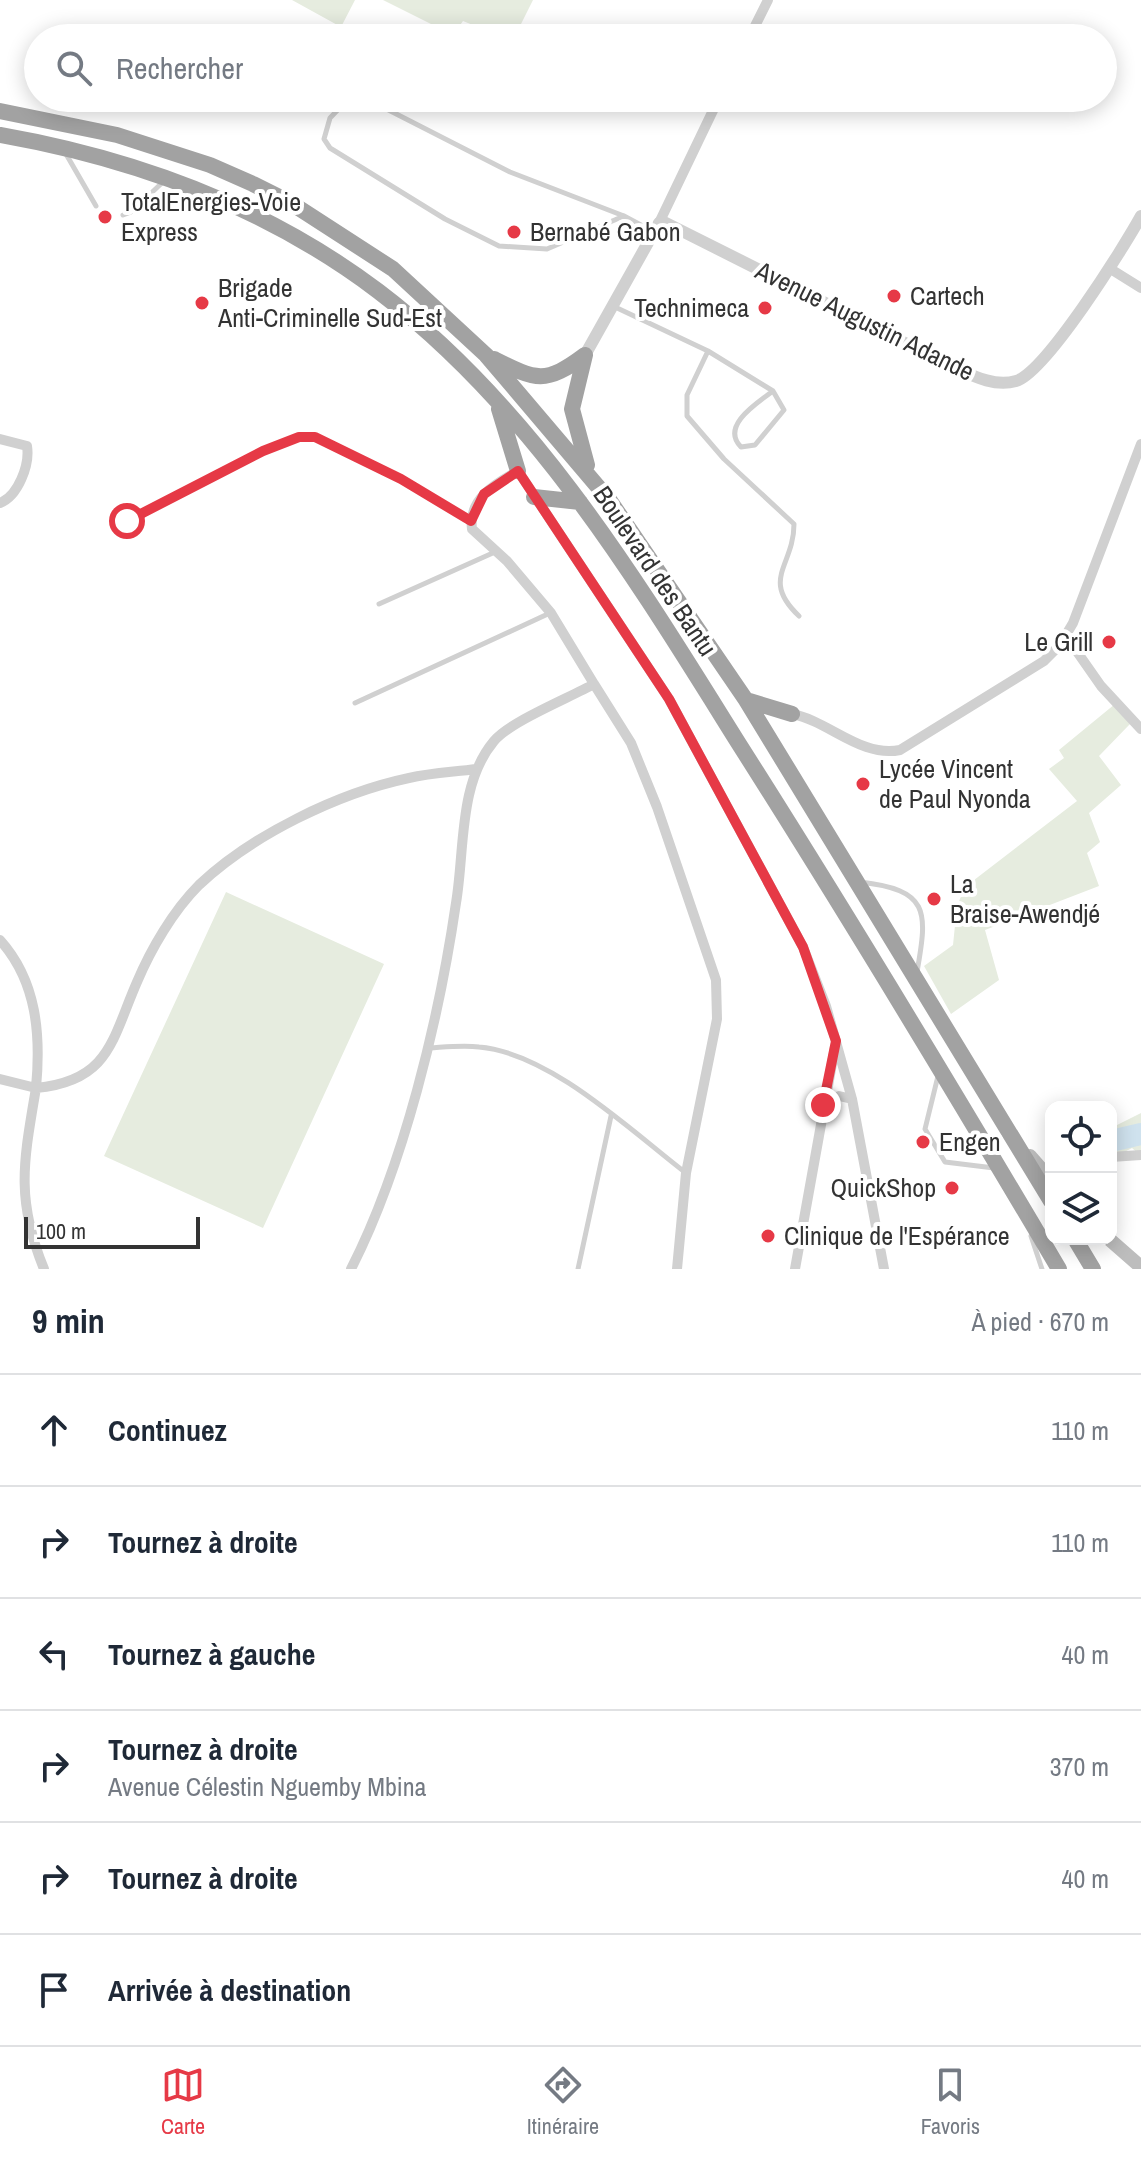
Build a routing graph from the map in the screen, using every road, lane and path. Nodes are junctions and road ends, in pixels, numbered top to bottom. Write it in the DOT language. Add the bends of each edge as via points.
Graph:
graph roads {
  1 [pos="768,0"];
  2 [pos="756,24"];
  3 [pos="0,111"];
  4 [pos="336,112"];
  5 [pos="392,112"];
  6 [pos="712,112"];
  7 [pos="0,135"];
  8 [pos="64,149"];
  9 [pos="168,178"];
  10 [pos="96,206"];
  11 [pos="123,215"];
  12 [pos="624,216"];
  13 [pos="1141,216"];
  14 [pos="657,227"];
  15 [pos="1109,268"];
  16 [pos="1141,288"];
  17 [pos="614,306"];
  18 [pos="708,351"];
  19 [pos="486,355"];
  20 [pos="585,355"];
  21 [pos="773,391"];
  22 [pos="498,403"];
  23 [pos="0,439"];
  24 [pos="1141,444"];
  25 [pos="518,471"];
  26 [pos="591,476"];
  27 [pos="534,497"];
  28 [pos="580,502"];
  29 [pos="0,503"];
  30 [pos="127,521"];
  31 [pos="471,521"];
  32 [pos="496,551"];
  33 [pos="379,604"];
  34 [pos="551,613"];
  35 [pos="799,616"];
  36 [pos="1066,636"];
  37 [pos="594,684"];
  38 [pos="746,700"];
  39 [pos="355,703"];
  40 [pos="792,714"];
  41 [pos="1141,729"];
  42 [pos="770,741"];
  43 [pos="476,769"];
  44 [pos="857,882"];
  45 [pos="0,940"];
  46 [pos="915,981"];
  47 [pos="836,1041"];
  48 [pos="426,1048"];
  49 [pos="939,1072"];
  50 [pos="0,1079"];
  51 [pos="36,1088"];
  52 [pos="852,1099"];
  53 [pos="823,1105"];
  54 [pos="611,1116"];
  55 [pos="1014,1138"];
  56 [pos="1141,1155"];
  57 [pos="1117,1157"];
  58 [pos="999,1169"];
  59 [pos="686,1173"];
  60 [pos="1045,1173"];
  61 [pos="1013,1191"];
  62 [pos="1045,1191"];
  63 [pos="1079,1245"];
  64 [pos="1116,1245"];
  65 [pos="1141,1267"];
  66 [pos="44,1269"];
  67 [pos="351,1269"];
  68 [pos="578,1269"];
  69 [pos="677,1269"];
  70 [pos="795,1269"];
  71 [pos="884,1269"];
  72 [pos="1042,1269"];
  73 [pos="1059,1269"];
  74 [pos="1093,1269"];
  1 -- 2 [label="street"];
  3 -- 19 [label="highway, Boulevard des Bantu" via="130,139 253,184 393,269"];
  4 -- 12 [label="lane" via="324,139 330,148 499,246 547,249"];
  5 -- 12 [label="lane" via="510,172"];
  6 -- 14 [label="street"];
  7 -- 8 [label="highway, Boulevard des Bantu"];
  8 -- 9 [label="highway, Boulevard des Bantu"];
  8 -- 10 [label="lane"];
  9 -- 11 [label="lane"];
  9 -- 22 [label="highway, Boulevard des Bantu" via="240,207 336,261 410,317"];
  12 -- 14 [label="lane"];
  13 -- 15 [label="street, Avenue Augustin Adande"];
  14 -- 15 [label="street, Avenue Augustin Adande" via="670,223 947,364 996,382 1029,374"];
  14 -- 17 [label="street"];
  15 -- 16 [label="street"];
  17 -- 18 [label="lane"];
  17 -- 20 [label="street"];
  18 -- 21 [label="lane"];
  18 -- 35 [label="lane" via="687,395 687,416 794,524 793,544 778,583 780,594"];
  19 -- 20 [label="highway" via="544,378"];
  19 -- 26 [label="highway, Boulevard des Bantu"];
  20 -- 26 [label="highway" via="572,409"];
  21 -- 21 [label="lane" via="784,410 782,417 755,445 741,447 734,432 743,414"];
  22 -- 25 [label="highway"];
  22 -- 28 [label="highway, Boulevard des Bantu"];
  23 -- 29 [label="street" via="27,446 29,455 15,493"];
  24 -- 36 [label="street"];
  25 -- 27 [label="street"];
  25 -- 31 [label="street" via="484,494"];
  26 -- 38 [label="highway, Boulevard des Bantu"];
  27 -- 28 [label="highway"];
  27 -- 47 [label="street" via="697,747 803,947"];
  28 -- 49 [label="highway, Boulevard des Bantu" via="778,805"];
  30 -- 31 [label="lane" via="263,451 299,437 315,437"];
  31 -- 32 [label="street" via="478,537"];
  32 -- 33 [label="lane"];
  32 -- 34 [label="street"];
  34 -- 37 [label="street"];
  34 -- 39 [label="lane"];
  36 -- 40 [label="street" via="1044,661 900,750 872,750 822,723"];
  36 -- 41 [label="street" via="1101,686"];
  37 -- 43 [label="street" via="504,731"];
  37 -- 59 [label="street" via="620,723 652,794 716,980 717,1019"];
  38 -- 40 [label="highway"];
  38 -- 42 [label="highway, Boulevard des Bantu"];
  40 -- 42 [label="highway" via="776,723"];
  42 -- 44 [label="highway, Boulevard des Bantu"];
  43 -- 48 [label="street" via="456,904"];
  43 -- 51 [label="street" via="381,786 254,842 198,887 160,937 109,1052 96,1068 70,1081"];
  44 -- 46 [label="highway, Boulevard des Bantu"];
  44 -- 46 [label="lane" via="896,886 908,893 923,917"];
  45 -- 51 [label="street" via="18,961 30,993 39,1051"];
  46 -- 55 [label="highway, Boulevard des Bantu"];
  47 -- 52 [label="street"];
  47 -- 53 [label="street"];
  48 -- 54 [label="lane" via="480,1047 531,1061"];
  48 -- 67 [label="street" via="386,1188"];
  49 -- 58 [label="highway, Boulevard des Bantu"];
  49 -- 58 [label="lane" via="925,1129 945,1162"];
  50 -- 51 [label="street"];
  51 -- 66 [label="street" via="23,1192 26,1223"];
  52 -- 53 [label="street" via="839,1096"];
  52 -- 71 [label="street"];
  53 -- 70 [label="street"];
  54 -- 59 [label="lane"];
  54 -- 68 [label="lane"];
  55 -- 60 [label="main road"];
  55 -- 62 [label="highway, Boulevard des Bantu"];
  56 -- 57 [label="street"];
  58 -- 61 [label="highway, Boulevard des Bantu"];
  59 -- 69 [label="street"];
  61 -- 72 [label="lane"];
  61 -- 73 [label="highway, Boulevard des Bantu"];
  63 -- 74 [label="highway"];
  64 -- 65 [label="main road"];
}
